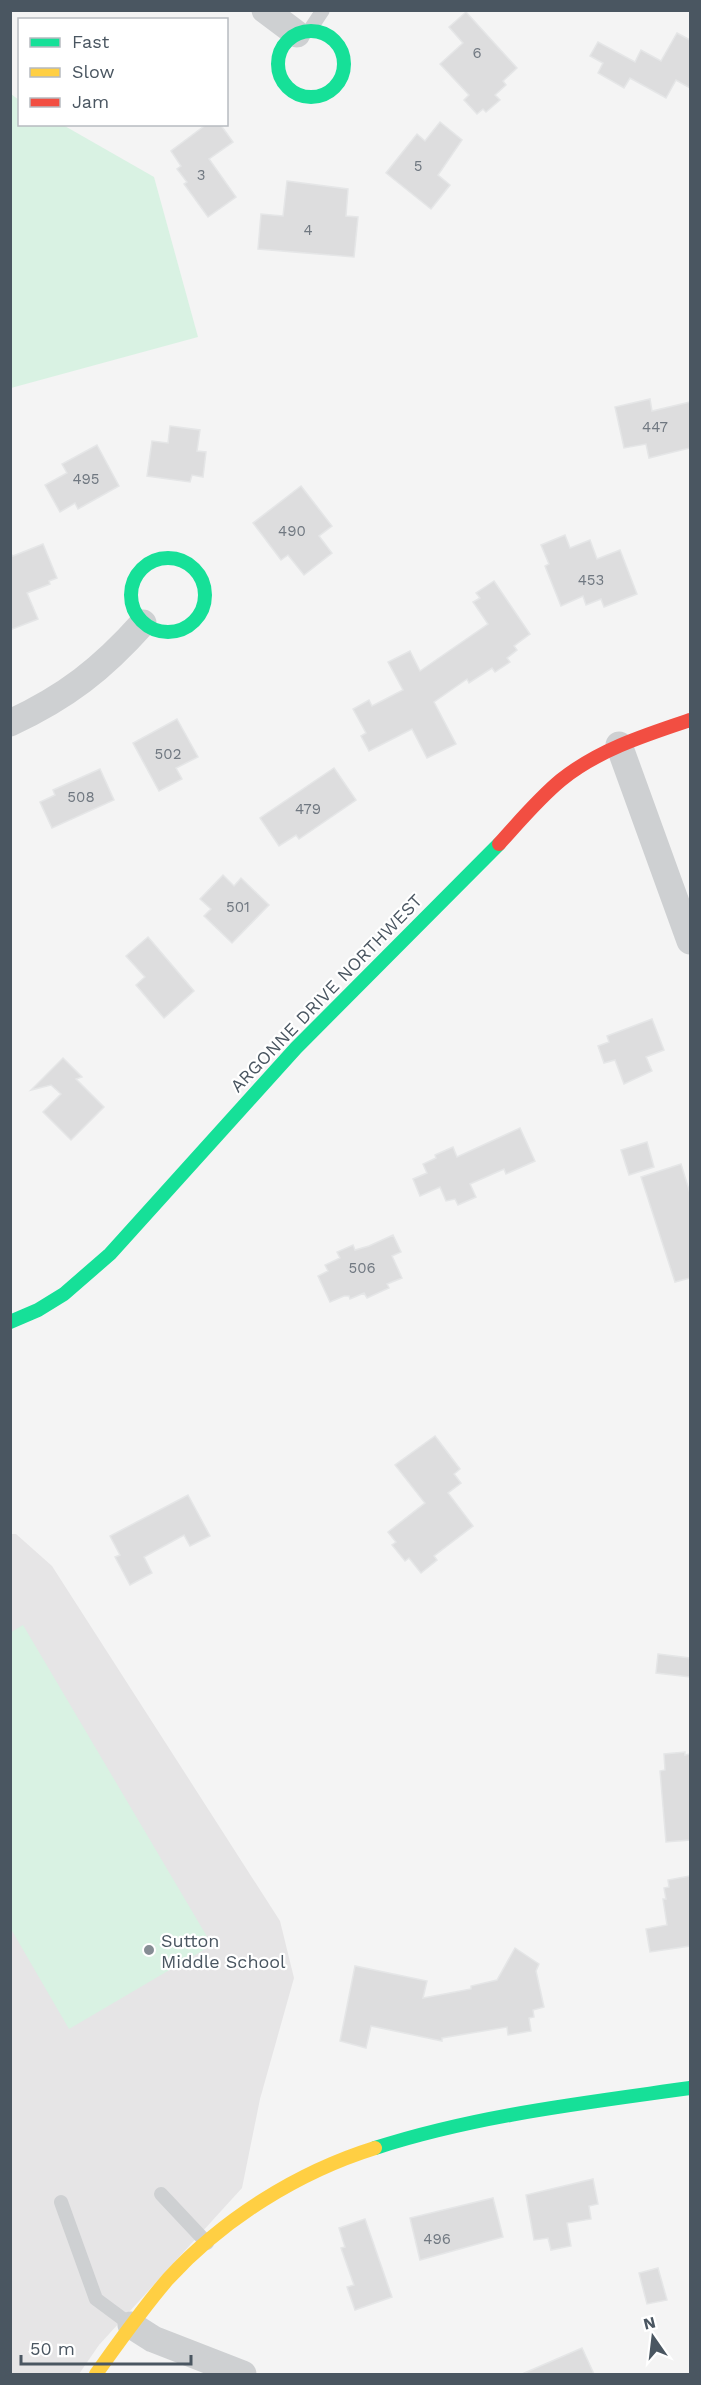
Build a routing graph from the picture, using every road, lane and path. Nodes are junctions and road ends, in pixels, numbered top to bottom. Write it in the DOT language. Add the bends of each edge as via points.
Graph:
graph roads {
  1 [pos="265,10"];
  2 [pos="322,10"];
  3 [pos="303,32"];
  4 [pos="143,623"];
  5 [pos="690,720"];
  6 [pos="10,723"];
  7 [pos="619,745"];
  8 [pos="690,941"];
  9 [pos="10,1322"];
  10 [pos="690,2088"];
  11 [pos="161,2194"];
  12 [pos="61,2202"];
  13 [pos="207,2243"];
  14 [pos="131,2325"];
  15 [pos="96,2374"];
  16 [pos="243,2374"];
  1 -- 3 [label="street"];
  2 -- 3 [label="lane"];
  3 -- 3 [label="street" via="286,42 280,53 281,78 300,95 326,94 343,74 341,49 322,32"];
  4 -- 4 [label="street" via="169,633 195,621 206,594 194,568 167,558 141,570 133,582 131,597 134,611"];
  4 -- 6 [label="street" via="112,657 73,690"];
  5 -- 7 [label="street, ARGONNE DRIVE NORTHWEST"];
  7 -- 8 [label="street"];
  7 -- 9 [label="street, ARGONNE DRIVE NORTHWEST" via="576,769 534,804 318,1025 88,1278 51,1304"];
  10 -- 13 [label="street" via="520,2112 417,2133 364,2149 296,2179 233,2219"];
  11 -- 13 [label="lane"];
  12 -- 14 [label="lane" via="96,2299"];
  13 -- 14 [label="street" via="178,2268"];
  14 -- 15 [label="street"];
  14 -- 16 [label="street" via="153,2339"];
}
